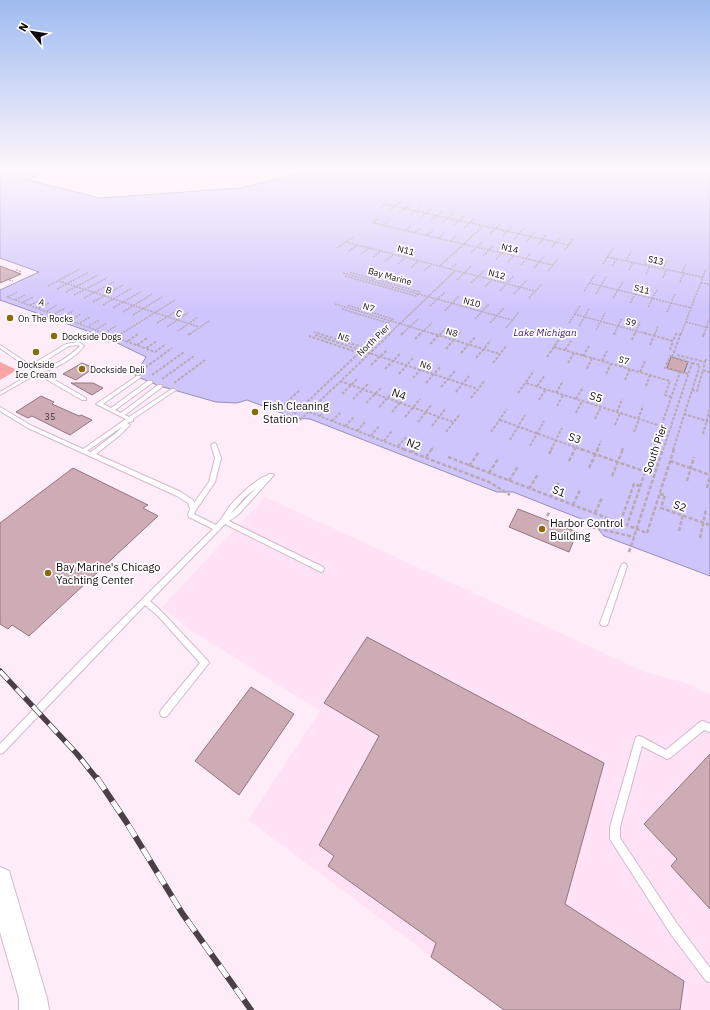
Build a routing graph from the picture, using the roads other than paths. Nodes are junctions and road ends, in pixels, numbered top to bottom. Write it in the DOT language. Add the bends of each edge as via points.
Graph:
graph roads {
  1 [pos="0,346"];
  2 [pos="36,372"];
  3 [pos="138,375"];
  4 [pos="149,380"];
  5 [pos="160,386"];
  6 [pos="174,390"];
  7 [pos="0,394"];
  8 [pos="84,399"];
  9 [pos="0,409"];
  10 [pos="110,410"];
  11 [pos="121,415"];
  12 [pos="131,420"];
  13 [pos="214,445"];
  14 [pos="83,451"];
  15 [pos="92,455"];
  16 [pos="193,509"];
  17 [pos="224,521"];
  18 [pos="217,528"];
  19 [pos="624,566"];
  20 [pos="321,569"];
  21 [pos="145,601"];
  22 [pos="604,623"];
  23 [pos="164,713"];
  24 [pos="710,728"];
  25 [pos="0,750"];
  26 [pos="0,880"];
  27 [pos="710,977"];
  28 [pos="34,1010"];
  1 -- 2 [label="lane"];
  2 -- 2 [label="lane" via="50,369 82,346 79,343 68,346 38,363"];
  2 -- 7 [label="lane"];
  2 -- 8 [label="lane"];
  3 -- 10 [label="lane" via="99,404"];
  4 -- 10 [label="lane"];
  5 -- 11 [label="lane"];
  6 -- 12 [label="lane"];
  9 -- 14 [label="lane" via="30,427"];
  10 -- 11 [label="lane"];
  11 -- 12 [label="lane"];
  12 -- 14 [label="lane"];
  12 -- 15 [label="lane"];
  13 -- 16 [label="lane" via="218,458 212,482"];
  14 -- 15 [label="lane"];
  15 -- 16 [label="lane" via="179,494 191,502"];
  16 -- 18 [label="lane" via="191,516"];
  17 -- 17 [label="lane" via="236,513 271,475 258,482 230,509"];
  17 -- 18 [label="lane"];
  17 -- 20 [label="lane"];
  18 -- 21 [label="lane"];
  19 -- 22 [label="lane"];
  21 -- 23 [label="lane" via="205,663"];
  21 -- 25 [label="lane"];
  24 -- 27 [label="lane" via="703,725 667,755 639,740 615,827 615,839 674,929"];
  26 -- 28 [label="street" via="33,998"];
}
